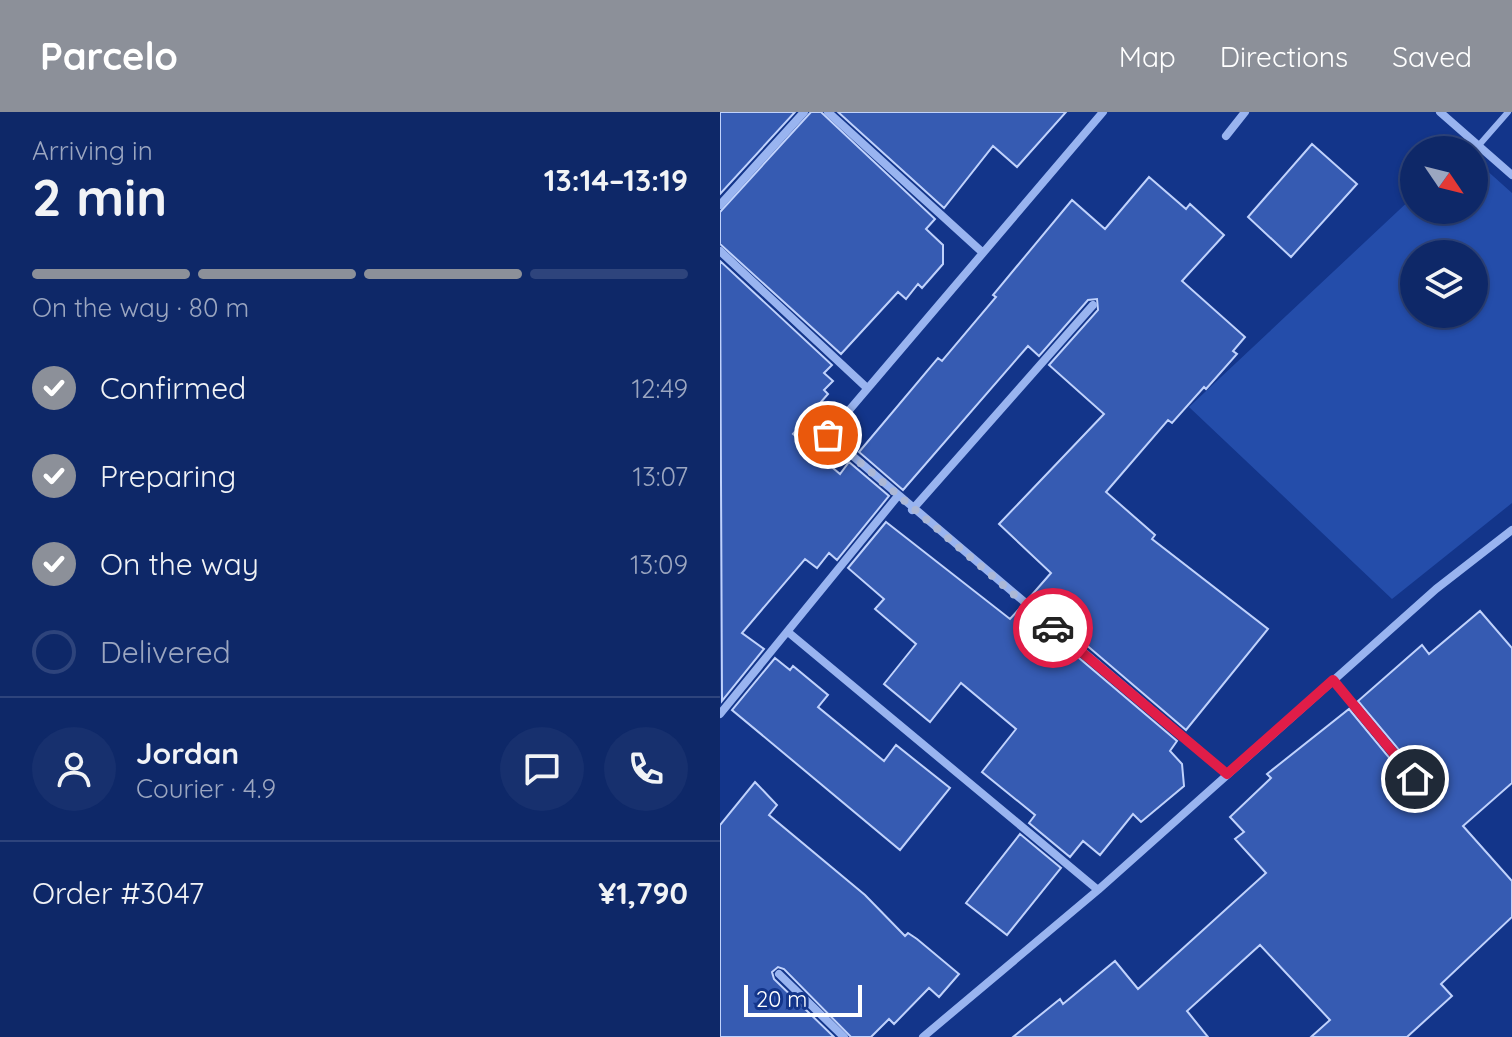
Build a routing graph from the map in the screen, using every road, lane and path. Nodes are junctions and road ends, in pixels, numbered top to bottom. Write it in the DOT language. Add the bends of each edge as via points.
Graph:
graph roads {
  1 [pos="804,112"];
  2 [pos="828,112"];
  3 [pos="1103,112"];
  4 [pos="1245,112"];
  5 [pos="1440,112"];
  6 [pos="1508,112"];
  7 [pos="1226,136"];
  8 [pos="1470,136"];
  9 [pos="1487,136"];
  10 [pos="1488,152"];
  11 [pos="1512,175"];
  12 [pos="720,205"];
  13 [pos="720,251"];
  14 [pos="982,252"];
  15 [pos="1093,305"];
  16 [pos="867,388"];
  17 [pos="897,497"];
  18 [pos="912,510"];
  19 [pos="1512,530"];
  20 [pos="788,632"];
  21 [pos="1333,680"];
  22 [pos="720,714"];
  23 [pos="1227,774"];
  24 [pos="1415,779"];
  25 [pos="1098,890"];
  26 [pos="779,974"];
  27 [pos="844,1037"];
  28 [pos="923,1037"];
  1 -- 12 [label="street"];
  2 -- 14 [label="street"];
  3 -- 14 [label="street"];
  4 -- 7 [label="street"];
  5 -- 8 [label="street"];
  6 -- 9 [label="lane"];
  10 -- 11 [label="street"];
  13 -- 16 [label="street"];
  14 -- 16 [label="street"];
  15 -- 18 [label="street"];
  16 -- 17 [label="street" via="828,435"];
  17 -- 18 [label="street"];
  17 -- 20 [label="street"];
  18 -- 23 [label="street"];
  19 -- 21 [label="street"];
  20 -- 22 [label="street"];
  20 -- 25 [label="street"];
  21 -- 23 [label="street"];
  21 -- 24 [label="lane"];
  23 -- 25 [label="street"];
  25 -- 28 [label="street"];
  26 -- 27 [label="street"];
}
